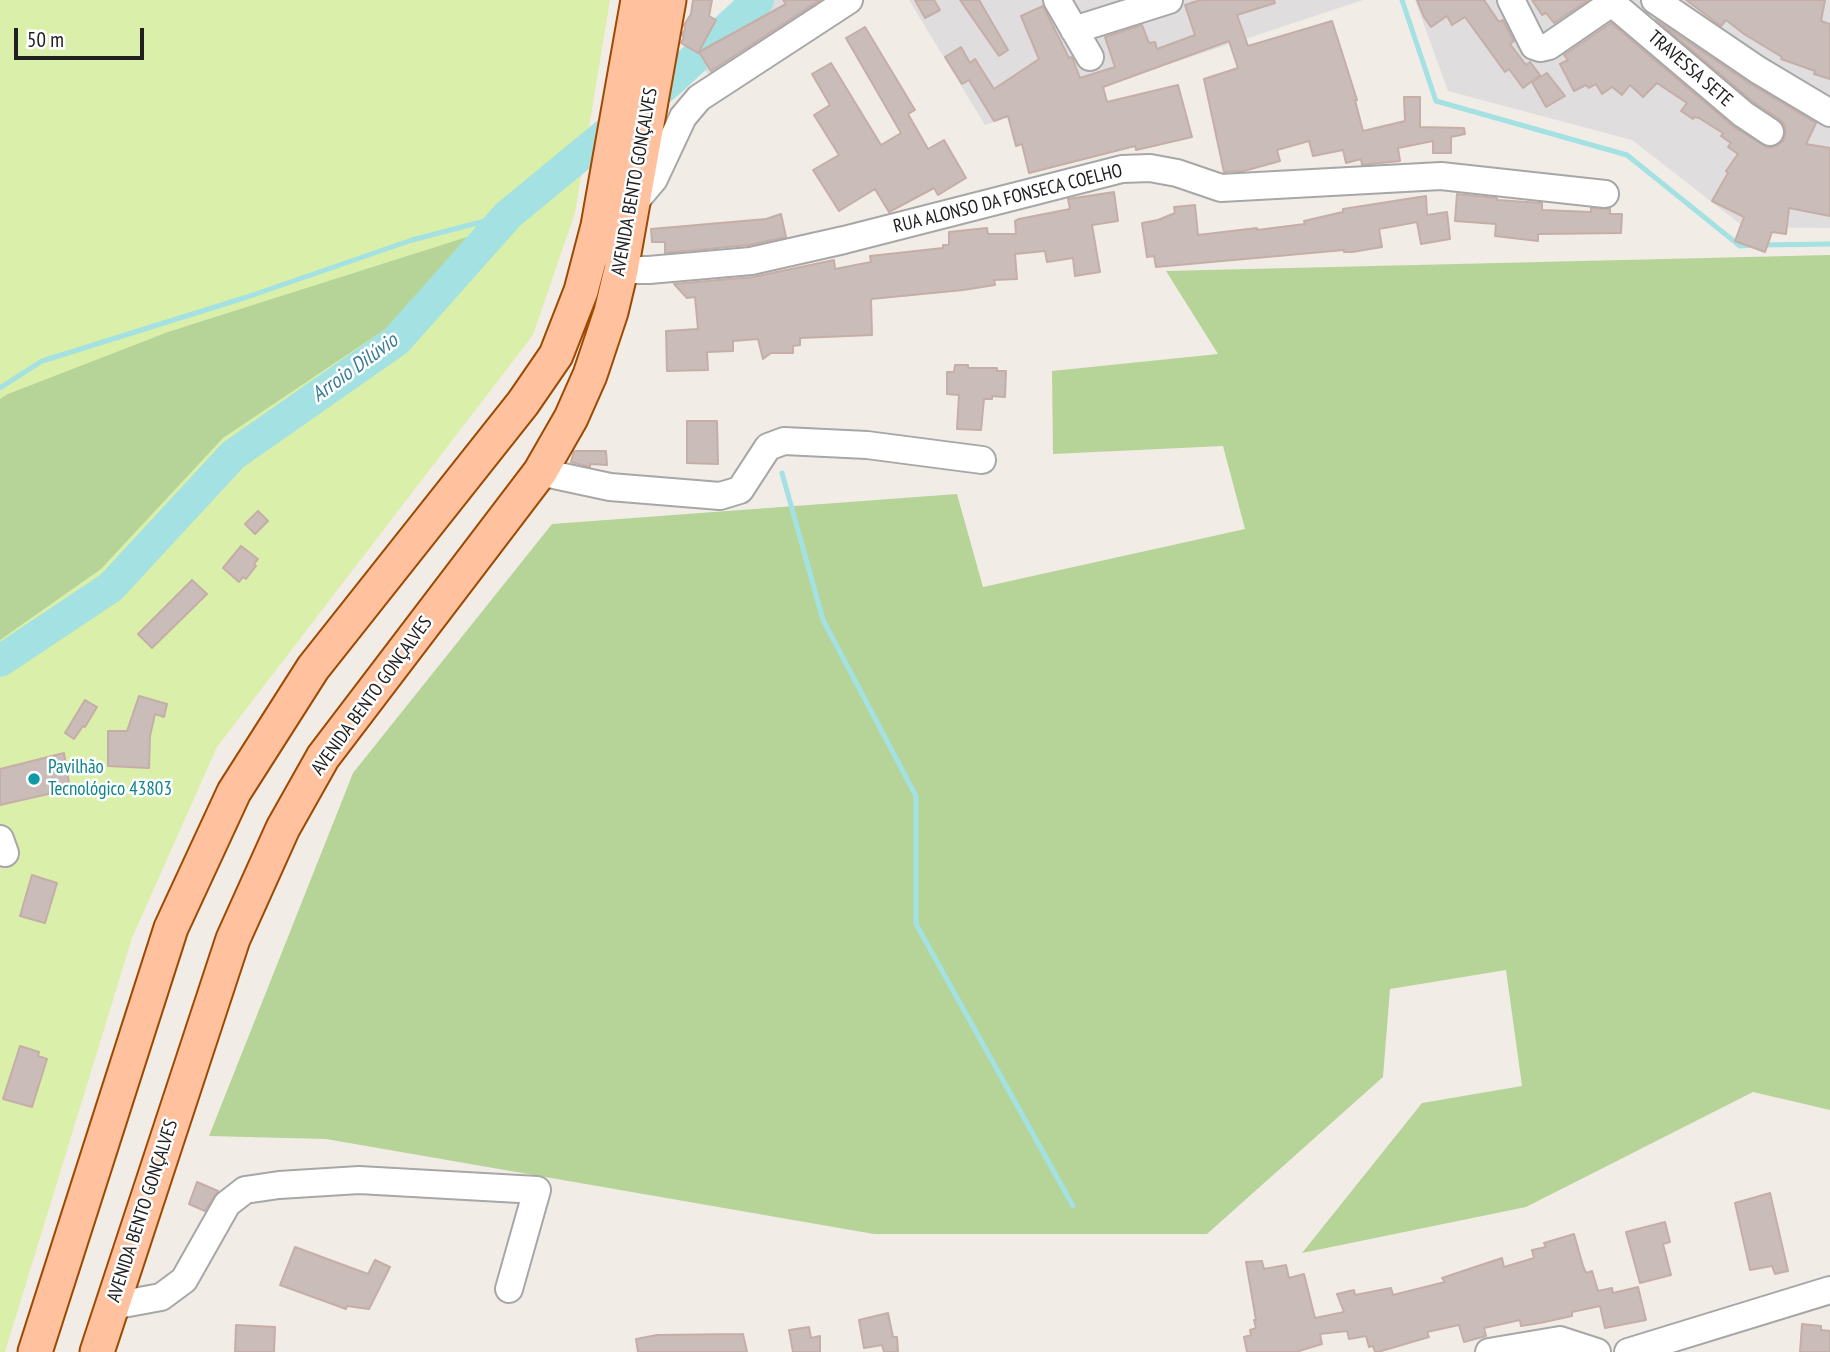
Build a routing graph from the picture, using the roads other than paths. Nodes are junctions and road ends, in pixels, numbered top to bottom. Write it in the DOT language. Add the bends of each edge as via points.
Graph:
graph roads {
  1 [pos="638,0"];
  2 [pos="668,0"];
  3 [pos="849,0"];
  4 [pos="1056,0"];
  5 [pos="1169,0"];
  6 [pos="1511,0"];
  7 [pos="1655,0"];
  8 [pos="1614,1"];
  9 [pos="1074,30"];
  10 [pos="1090,57"];
  11 [pos="1830,113"];
  12 [pos="1770,132"];
  13 [pos="1605,194"];
  14 [pos="617,199"];
  15 [pos="621,270"];
  16 [pos="982,460"];
  17 [pos="540,472"];
  18 [pos="509,1290"];
  19 [pos="1830,1290"];
  20 [pos="112,1306"];
  21 [pos="35,1352"];
  22 [pos="97,1352"];
  23 [pos="1489,1352"];
  24 [pos="1597,1352"];
  25 [pos="1628,1352"];
  1 -- 14 [label="main road, AVENIDA BENTO GONÇALVES" via="622,92"];
  2 -- 14 [label="main road, AVENIDA BENTO GONÇALVES" via="644,131"];
  3 -- 14 [label="street" via="699,98 683,117 654,179"];
  4 -- 9 [label="street"];
  5 -- 9 [label="street"];
  6 -- 8 [label="street" via="1534,46 1540,48"];
  7 -- 11 [label="street"];
  8 -- 12 [label="street, TRAVESSA SETE" via="1743,114"];
  9 -- 10 [label="street"];
  13 -- 15 [label="street, RUA ALONSO DA FONSECA COELHO" via="1441,176 1221,188 1177,173 1122,169 751,261"];
  14 -- 15 [label="main road, AVENIDA BENTO GONÇALVES"];
  14 -- 21 [label="main road, AVENIDA BENTO GONÇALVES" via="598,226 581,291 556,355 313,668 233,792 171,928"];
  15 -- 17 [label="main road, AVENIDA BENTO GONÇALVES" via="590,375"];
  16 -- 17 [label="street" via="867,445 784,441 768,447 740,490 720,496 610,487"];
  17 -- 20 [label="main road, AVENIDA BENTO GONÇALVES" via="323,757 283,828 233,939"];
  18 -- 20 [label="street" via="537,1190 359,1180 245,1189 228,1203 184,1280 161,1297"];
  19 -- 25 [label="street"];
  20 -- 22 [label="main road, AVENIDA BENTO GONÇALVES"];
  23 -- 24 [label="street" via="1560,1340"];
}
